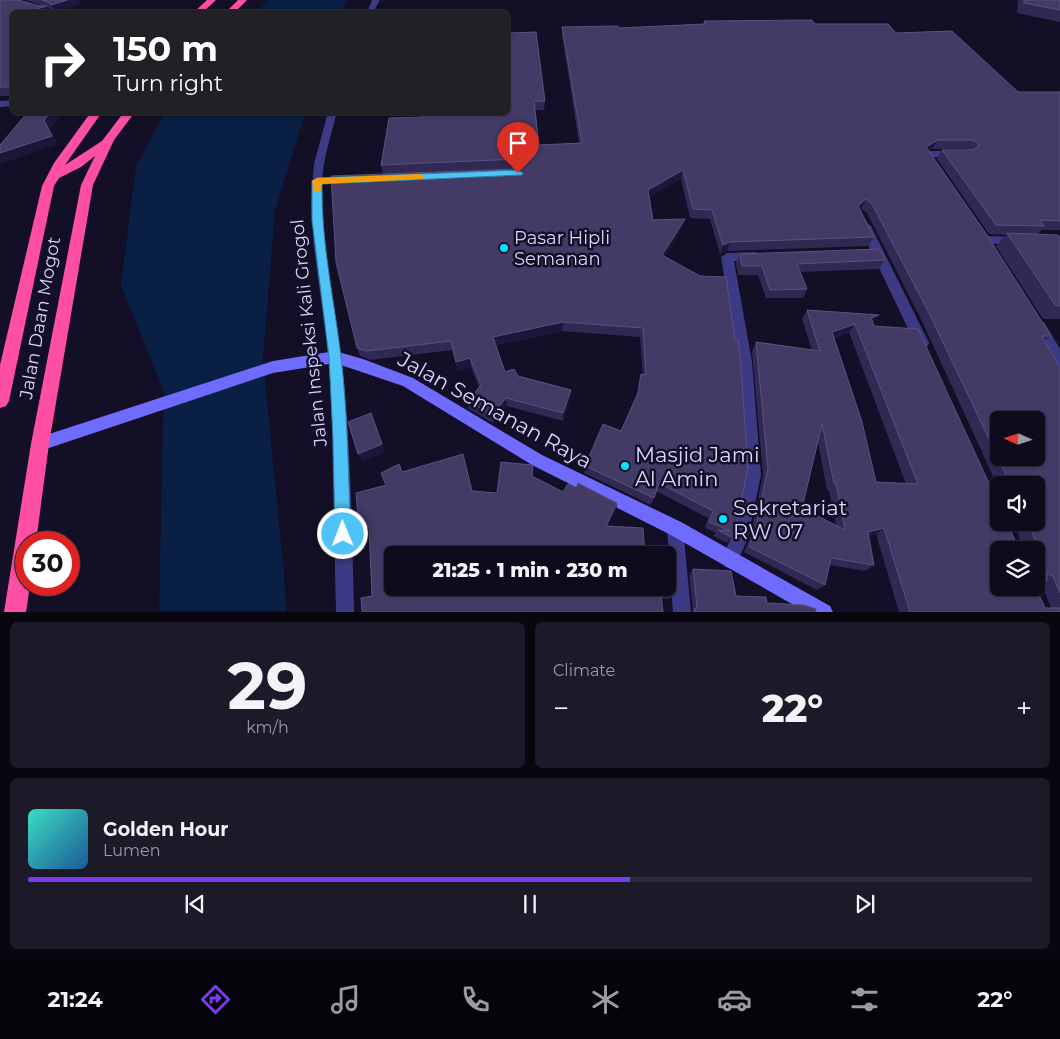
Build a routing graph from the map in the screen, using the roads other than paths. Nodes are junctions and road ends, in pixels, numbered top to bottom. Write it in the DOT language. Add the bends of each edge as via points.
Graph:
graph roads {
  1 [pos="212,0"];
  2 [pos="243,0"];
  3 [pos="200,10"];
  4 [pos="232,10"];
  5 [pos="94,115"];
  6 [pos="128,115"];
  7 [pos="333,115"];
  8 [pos="109,139"];
  9 [pos="966,154"];
  10 [pos="63,166"];
  11 [pos="943,179"];
  12 [pos="87,185"];
  13 [pos="860,214"];
  14 [pos="1032,241"];
  15 [pos="764,256"];
  16 [pos="994,256"];
  17 [pos="1034,319"];
  18 [pos="335,357"];
  19 [pos="929,357"];
  20 [pos="1060,360"];
  21 [pos="0,401"];
  22 [pos="40,444"];
  23 [pos="675,528"];
  24 [pos="28,531"];
  25 [pos="730,560"];
  26 [pos="17,596"];
  27 [pos="14,612"];
  28 [pos="345,612"];
  29 [pos="682,612"];
  30 [pos="824,612"];
  1 -- 3 [label="highway"];
  2 -- 4 [label="highway"];
  5 -- 10 [label="highway, Jalan Daan Mogot"];
  6 -- 8 [label="highway, Jalan Daan Mogot"];
  7 -- 18 [label="street, Jalan Inspeksi Kali Grogol" via="323,146 316,220"];
  8 -- 10 [label="highway" via="85,159"];
  8 -- 12 [label="highway, Jalan Daan Mogot"];
  9 -- 11 [label="street" via="928,154"];
  10 -- 12 [label="highway" via="74,180"];
  10 -- 21 [label="highway, Jalan Daan Mogot" via="54,175 47,192"];
  12 -- 22 [label="highway, Jalan Daan Mogot"];
  13 -- 19 [label="street" via="872,252"];
  14 -- 16 [label="street" via="982,237"];
  15 -- 25 [label="street" via="727,258 745,362 753,475 740,537"];
  17 -- 20 [label="street"];
  18 -- 22 [label="street, Jalan Semanan Raya" via="273,367"];
  18 -- 23 [label="street, Jalan Semanan Raya" via="408,382 537,460"];
  18 -- 28 [label="street, Jalan Inspeksi Kali Grogol"];
  22 -- 24 [label="highway, Jalan Daan Mogot"];
  23 -- 25 [label="street, Jalan Semanan Raya"];
  23 -- 29 [label="street"];
  25 -- 30 [label="street, Jalan Semanan Raya"];
  26 -- 27 [label="highway, Jalan Daan Mogot"];
}
